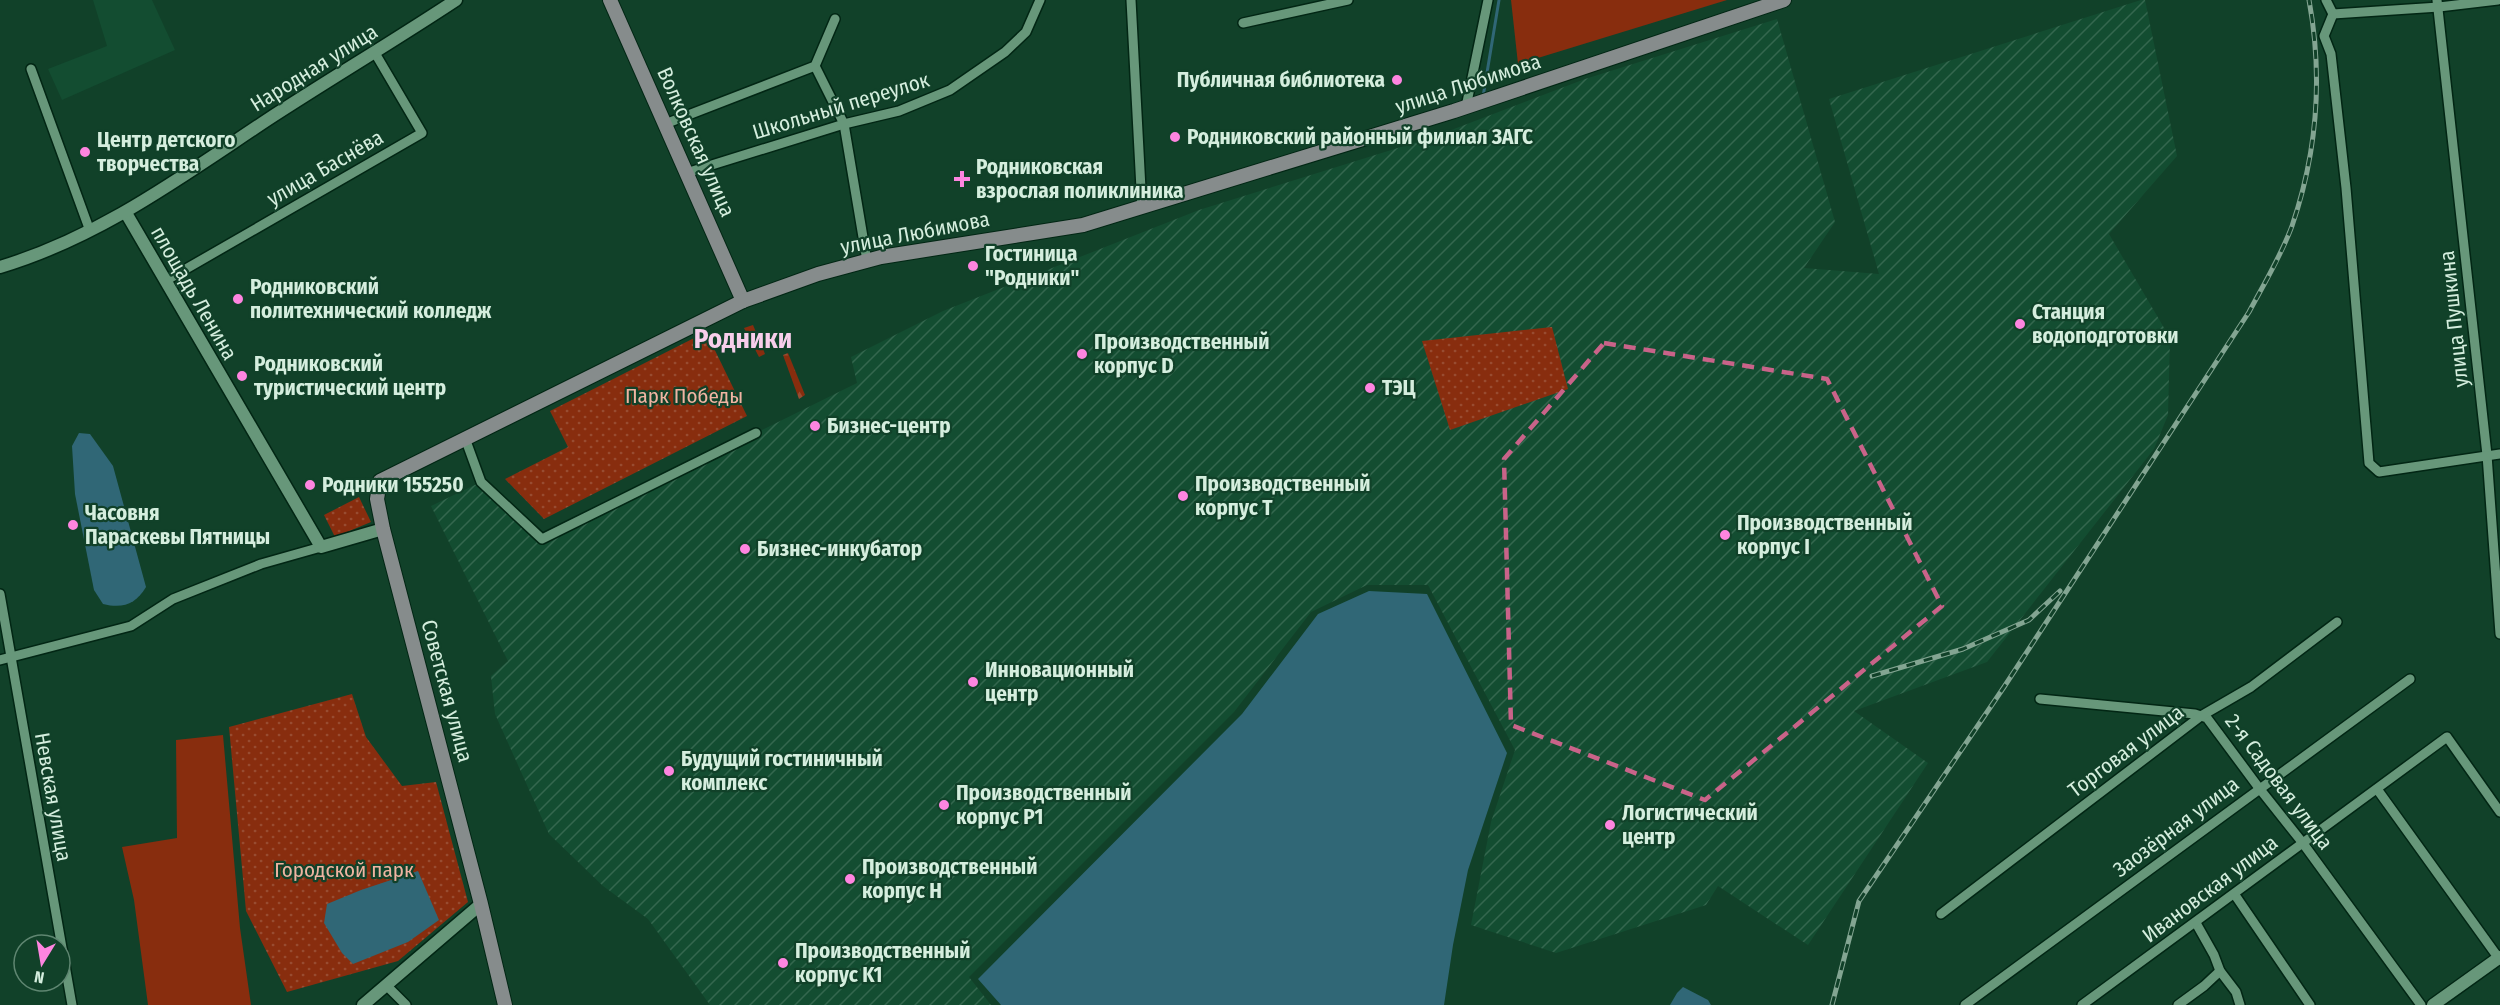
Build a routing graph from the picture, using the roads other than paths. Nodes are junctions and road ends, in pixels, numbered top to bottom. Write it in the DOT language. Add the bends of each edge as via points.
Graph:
graph roads {
  1 [pos="456,0"];
  2 [pos="610,0"];
  3 [pos="1040,0"];
  4 [pos="1131,0"];
  5 [pos="1348,0"];
  6 [pos="1488,0"];
  7 [pos="1784,0"];
  8 [pos="2326,0"];
  9 [pos="2498,0"];
  10 [pos="2438,4"];
  11 [pos="2332,14"];
  12 [pos="835,19"];
  13 [pos="1243,23"];
  14 [pos="375,53"];
  15 [pos="815,66"];
  16 [pos="31,69"];
  17 [pos="1476,104"];
  18 [pos="665,123"];
  19 [pos="844,124"];
  20 [pos="686,173"];
  21 [pos="1142,208"];
  22 [pos="126,213"];
  23 [pos="90,231"];
  24 [pos="867,261"];
  25 [pos="0,267"];
  26 [pos="165,281"];
  27 [pos="743,302"];
  28 [pos="756,433"];
  29 [pos="465,438"];
  30 [pos="2500,454"];
  31 [pos="2487,455"];
  32 [pos="383,529"];
  33 [pos="321,547"];
  34 [pos="0,594"];
  35 [pos="2337,622"];
  36 [pos="2500,634"];
  37 [pos="11,658"];
  38 [pos="0,660"];
  39 [pos="2410,679"];
  40 [pos="2040,699"];
  41 [pos="2201,716"];
  42 [pos="2259,788"];
  43 [pos="2377,789"];
  44 [pos="2500,812"];
  45 [pos="2302,842"];
  46 [pos="2235,895"];
  47 [pos="481,904"];
  48 [pos="1941,914"];
  49 [pos="2196,923"];
  50 [pos="2500,959"];
  51 [pos="2220,971"];
  52 [pos="387,986"];
  53 [pos="72,1005"];
  54 [pos="363,1005"];
  55 [pos="406,1005"];
  56 [pos="505,1005"];
  57 [pos="1965,1005"];
  58 [pos="2082,1005"];
  59 [pos="2178,1005"];
  60 [pos="2240,1005"];
  61 [pos="2310,1005"];
  62 [pos="2421,1005"];
  63 [pos="2433,1005"];
  1 -- 14 [label="street, Народная улица"];
  2 -- 18 [label="main road, Волковская улица"];
  3 -- 19 [label="street, Школьный переулок" via="1026,32 1005,52 950,90 899,111"];
  4 -- 21 [label="street"];
  5 -- 13 [label="street"];
  6 -- 17 [label="street"];
  7 -- 17 [label="main road, улица Любимова"];
  8 -- 11 [label="street"];
  9 -- 10 [label="street"];
  10 -- 11 [label="street"];
  10 -- 31 [label="street, улица Пушкина"];
  11 -- 31 [label="street" via="2324,36 2331,54 2346,188 2369,463 2379,472"];
  12 -- 15 [label="street"];
  14 -- 22 [label="street, Народная улица"];
  14 -- 26 [label="street, улица Баснёва" via="422,133"];
  15 -- 18 [label="street"];
  15 -- 19 [label="street"];
  16 -- 23 [label="street"];
  17 -- 21 [label="main road, улица Любимова"];
  18 -- 20 [label="main road, Волковская улица"];
  19 -- 20 [label="street, Школьный переулок"];
  19 -- 24 [label="street"];
  20 -- 27 [label="main road, Волковская улица"];
  21 -- 24 [label="main road, улица Любимова" via="1083,225"];
  22 -- 23 [label="street, Народная улица"];
  22 -- 26 [label="street, площадь Ленина"];
  23 -- 25 [label="street, Народная улица"];
  24 -- 27 [label="main road, улица Любимова" via="818,274"];
  26 -- 33 [label="street, площадь Ленина"];
  27 -- 29 [label="main road, Советская улица"];
  28 -- 29 [label="street" via="542,539 481,482"];
  29 -- 32 [label="main road, Советская улица" via="380,481 377,499"];
  30 -- 31 [label="street"];
  31 -- 36 [label="street, улица Пушкина"];
  32 -- 33 [label="street"];
  32 -- 47 [label="main road, Советская улица"];
  33 -- 37 [label="street" via="261,564 172,599 131,626"];
  34 -- 37 [label="street, Невская улица"];
  35 -- 41 [label="street, Торговая улица" via="2251,687"];
  37 -- 38 [label="street"];
  37 -- 53 [label="street, Невская улица"];
  39 -- 42 [label="street, Заозёрная улица"];
  40 -- 41 [label="street, 2-я Садовая улица"];
  41 -- 42 [label="street, 2-я Садовая улица" via="2208,718"];
  41 -- 48 [label="street, Торговая улица"];
  42 -- 45 [label="street, 2-я Садовая улица"];
  42 -- 57 [label="street, Заозёрная улица"];
  43 -- 44 [label="street, Ивановская улица" via="2446,737"];
  43 -- 45 [label="street, Ивановская улица"];
  43 -- 50 [label="street"];
  45 -- 46 [label="street, Ивановская улица"];
  45 -- 62 [label="street, 2-я Садовая улица"];
  46 -- 49 [label="street, Ивановская улица"];
  46 -- 61 [label="street"];
  47 -- 52 [label="street"];
  47 -- 56 [label="main road, Советская улица"];
  49 -- 51 [label="street"];
  49 -- 58 [label="street, Ивановская улица"];
  50 -- 63 [label="street"];
  51 -- 59 [label="street"];
  51 -- 60 [label="street"];
  52 -- 54 [label="street"];
  52 -- 55 [label="street"];
}
